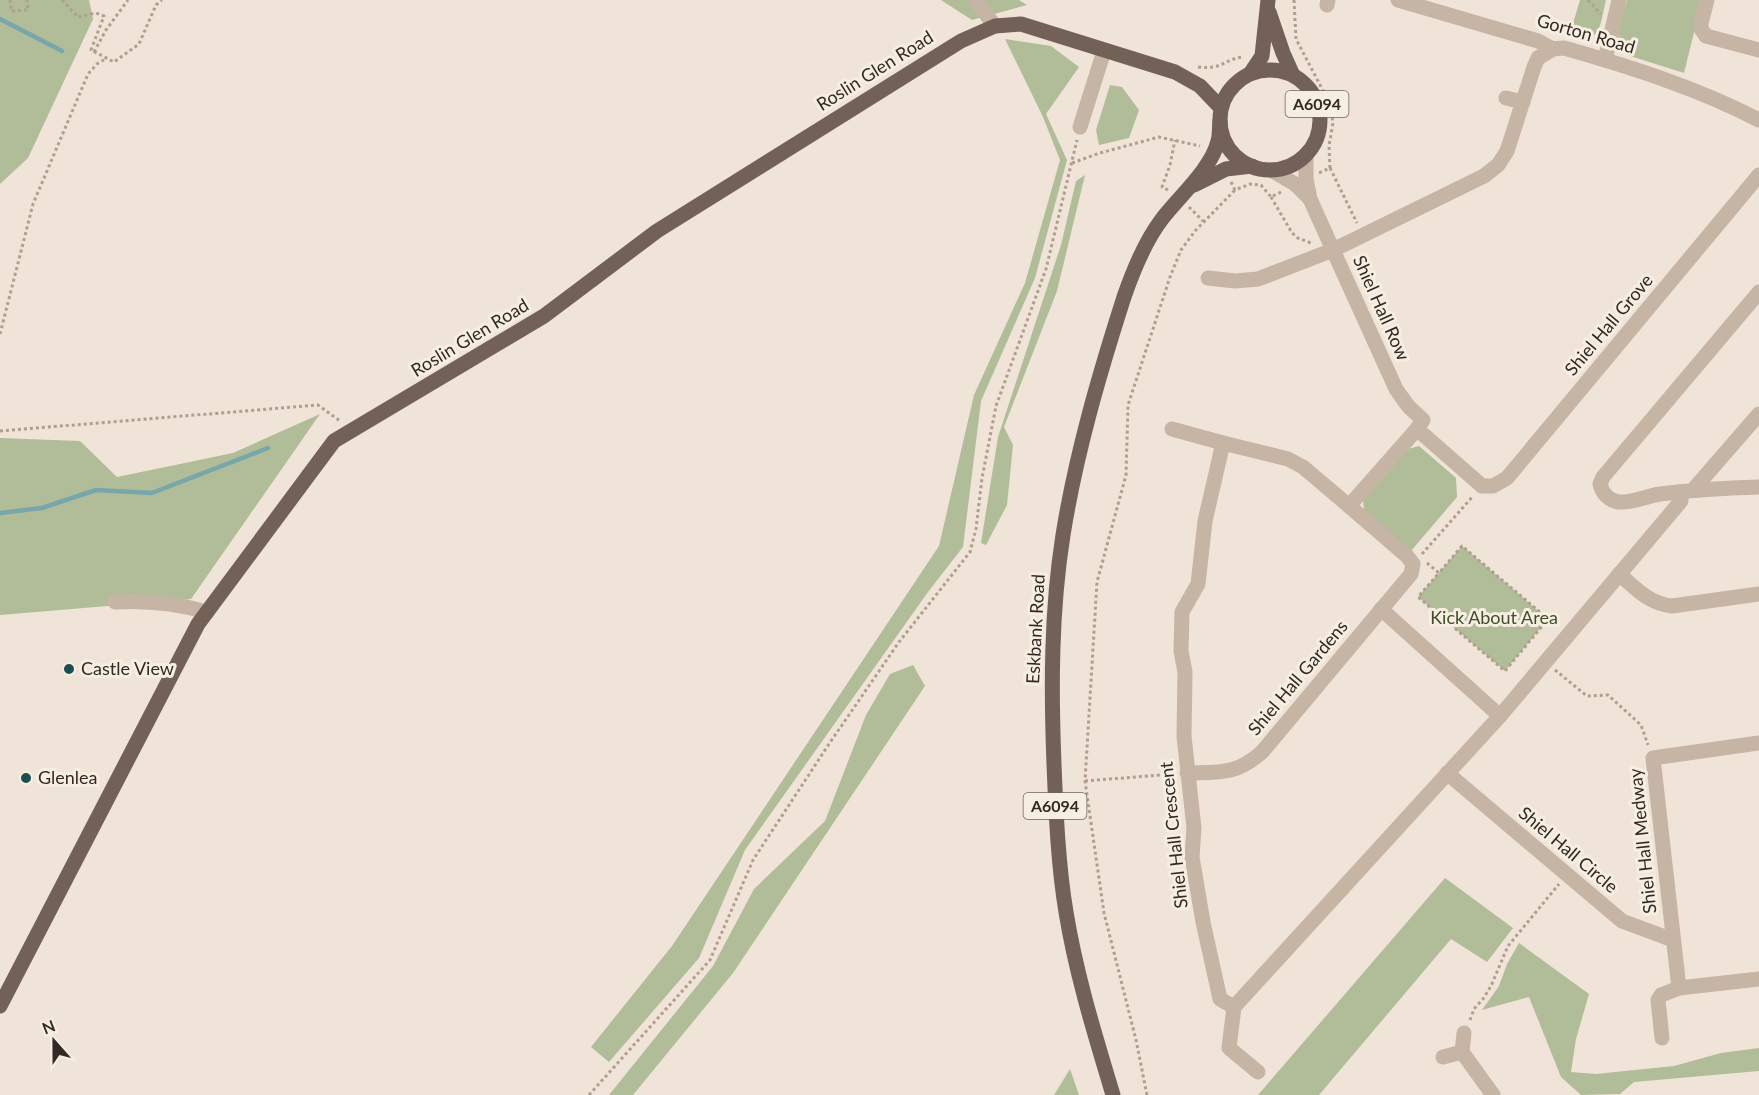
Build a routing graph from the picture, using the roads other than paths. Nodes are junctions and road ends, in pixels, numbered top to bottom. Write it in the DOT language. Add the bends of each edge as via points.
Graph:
graph roads {
  1 [pos="975,0"];
  2 [pos="1398,0"];
  3 [pos="1618,0"];
  4 [pos="1707,0"];
  5 [pos="1268,3"];
  6 [pos="995,26"];
  7 [pos="1553,49"];
  8 [pos="1759,50"];
  9 [pos="1104,51"];
  10 [pos="1605,60"];
  11 [pos="1292,73"];
  12 [pos="1250,74"];
  13 [pos="1234,85"];
  14 [pos="1200,86"];
  15 [pos="1506,98"];
  16 [pos="1523,102"];
  17 [pos="1220,114"];
  18 [pos="1758,116"];
  19 [pos="1080,127"];
  20 [pos="1306,154"];
  21 [pos="1252,166"];
  22 [pos="1271,170"];
  23 [pos="1759,175"];
  24 [pos="1301,182"];
  25 [pos="1191,186"];
  26 [pos="1333,250"];
  27 [pos="1208,278"];
  28 [pos="1759,292"];
  29 [pos="1759,414"];
  30 [pos="1173,429"];
  31 [pos="1417,429"];
  32 [pos="1223,443"];
  33 [pos="1759,487"];
  34 [pos="1693,490"];
  35 [pos="1681,501"];
  36 [pos="1348,506"];
  37 [pos="1619,574"];
  38 [pos="1759,594"];
  39 [pos="115,602"];
  40 [pos="1381,609"];
  41 [pos="207,612"];
  42 [pos="1500,716"];
  43 [pos="1759,743"];
  44 [pos="1187,773"];
  45 [pos="1447,774"];
  46 [pos="1673,940"];
  47 [pos="1759,979"];
  48 [pos="1679,988"];
  49 [pos="0,1006"];
  50 [pos="1234,1007"];
  51 [pos="1464,1033"];
  52 [pos="1662,1038"];
  53 [pos="1462,1052"];
  54 [pos="1443,1057"];
  55 [pos="1258,1072"];
  56 [pos="1113,1095"];
  57 [pos="1493,1095"];
  1 -- 6 [label="street"];
  2 -- 7 [label="street, Gorton Road" via="1538,41"];
  3 -- 10 [label="street"];
  4 -- 8 [label="street" via="1700,27 1706,36"];
  5 -- 11 [label="main road, Eskbank Road / A6094"];
  5 -- 12 [label="main road, Eskbank Road / A6094" via="1262,56"];
  6 -- 9 [label="main road, Roslin Glen Road" via="1021,24"];
  6 -- 41 [label="main road, Roslin Glen Road" via="961,41 657,231 544,316 334,441"];
  7 -- 10 [label="street, Gorton Road" via="1564,48"];
  7 -- 16 [label="street" via="1538,58"];
  9 -- 14 [label="main road, Roslin Glen Road" via="1175,72"];
  9 -- 19 [label="street"];
  10 -- 18 [label="street, Gorton Road" via="1666,78"];
  11 -- 12 [label="main road, Eskbank Road / A6094" via="1273,70"];
  11 -- 20 [label="main road, Eskbank Road / A6094" via="1316,99 1320,119 1317,138"];
  12 -- 13 [label="main road, Eskbank Road / A6094"];
  13 -- 14 [label="main road, Roslin Glen Road" via="1217,89"];
  13 -- 17 [label="main road, Eskbank Road / A6094"];
  14 -- 17 [label="main road, Roslin Glen Road"];
  15 -- 16 [label="street"];
  16 -- 26 [label="street" via="1507,151 1484,176"];
  17 -- 21 [label="main road, Eskbank Road / A6094" via="1222,135 1228,147 1238,159"];
  17 -- 25 [label="main road, Eskbank Road / A6094" via="1218,142"];
  20 -- 22 [label="main road" via="1290,166"];
  20 -- 24 [label="street"];
  21 -- 22 [label="main road, Eskbank Road / A6094"];
  21 -- 25 [label="main road, Eskbank Road / A6094" via="1226,169"];
  22 -- 24 [label="street"];
  23 -- 31 [label="street, Shiel Hall Grove" via="1507,478 1493,486 1482,486"];
  24 -- 26 [label="street"];
  25 -- 56 [label="main road, Eskbank Road / A6094" via="1146,243 1125,295 1082,440 1063,534 1054,608 1053,754 1066,911 1087,1007"];
  26 -- 27 [label="street, Shiel Hall Row" via="1258,279"];
  26 -- 31 [label="street, Shiel Hall Row" via="1396,389 1423,420"];
  28 -- 34 [label="street" via="1600,484 1605,495 1621,502"];
  29 -- 34 [label="street"];
  30 -- 32 [label="street"];
  31 -- 36 [label="street"];
  32 -- 36 [label="street" via="1288,459"];
  32 -- 44 [label="street, Shiel Hall Crescent" via="1204,521 1198,584 1182,612"];
  33 -- 34 [label="street"];
  35 -- 37 [label="street"];
  36 -- 40 [label="street, Shiel Hall Gardens" via="1413,564 1411,574"];
  37 -- 38 [label="street" via="1650,601 1672,606"];
  37 -- 42 [label="street"];
  39 -- 41 [label="street" via="144,600"];
  40 -- 42 [label="street"];
  40 -- 44 [label="street, Shiel Hall Gardens" via="1249,764 1225,772"];
  41 -- 49 [label="main road, Roslin Glen Road"];
  42 -- 45 [label="street"];
  43 -- 46 [label="street, Shiel Hall Medway" via="1653,758"];
  44 -- 50 [label="street, Shiel Hall Crescent" via="1194,828 1192,857 1203,922 1220,999"];
  45 -- 46 [label="street, Shiel Hall Circle" via="1622,921"];
  45 -- 50 [label="street"];
  46 -- 48 [label="street, Shiel Hall Medway"];
  47 -- 48 [label="street"];
  48 -- 52 [label="street" via="1661,995 1659,1000"];
  50 -- 55 [label="street" via="1229,1048"];
  51 -- 53 [label="street"];
  53 -- 54 [label="street"];
  53 -- 57 [label="street"];
}
